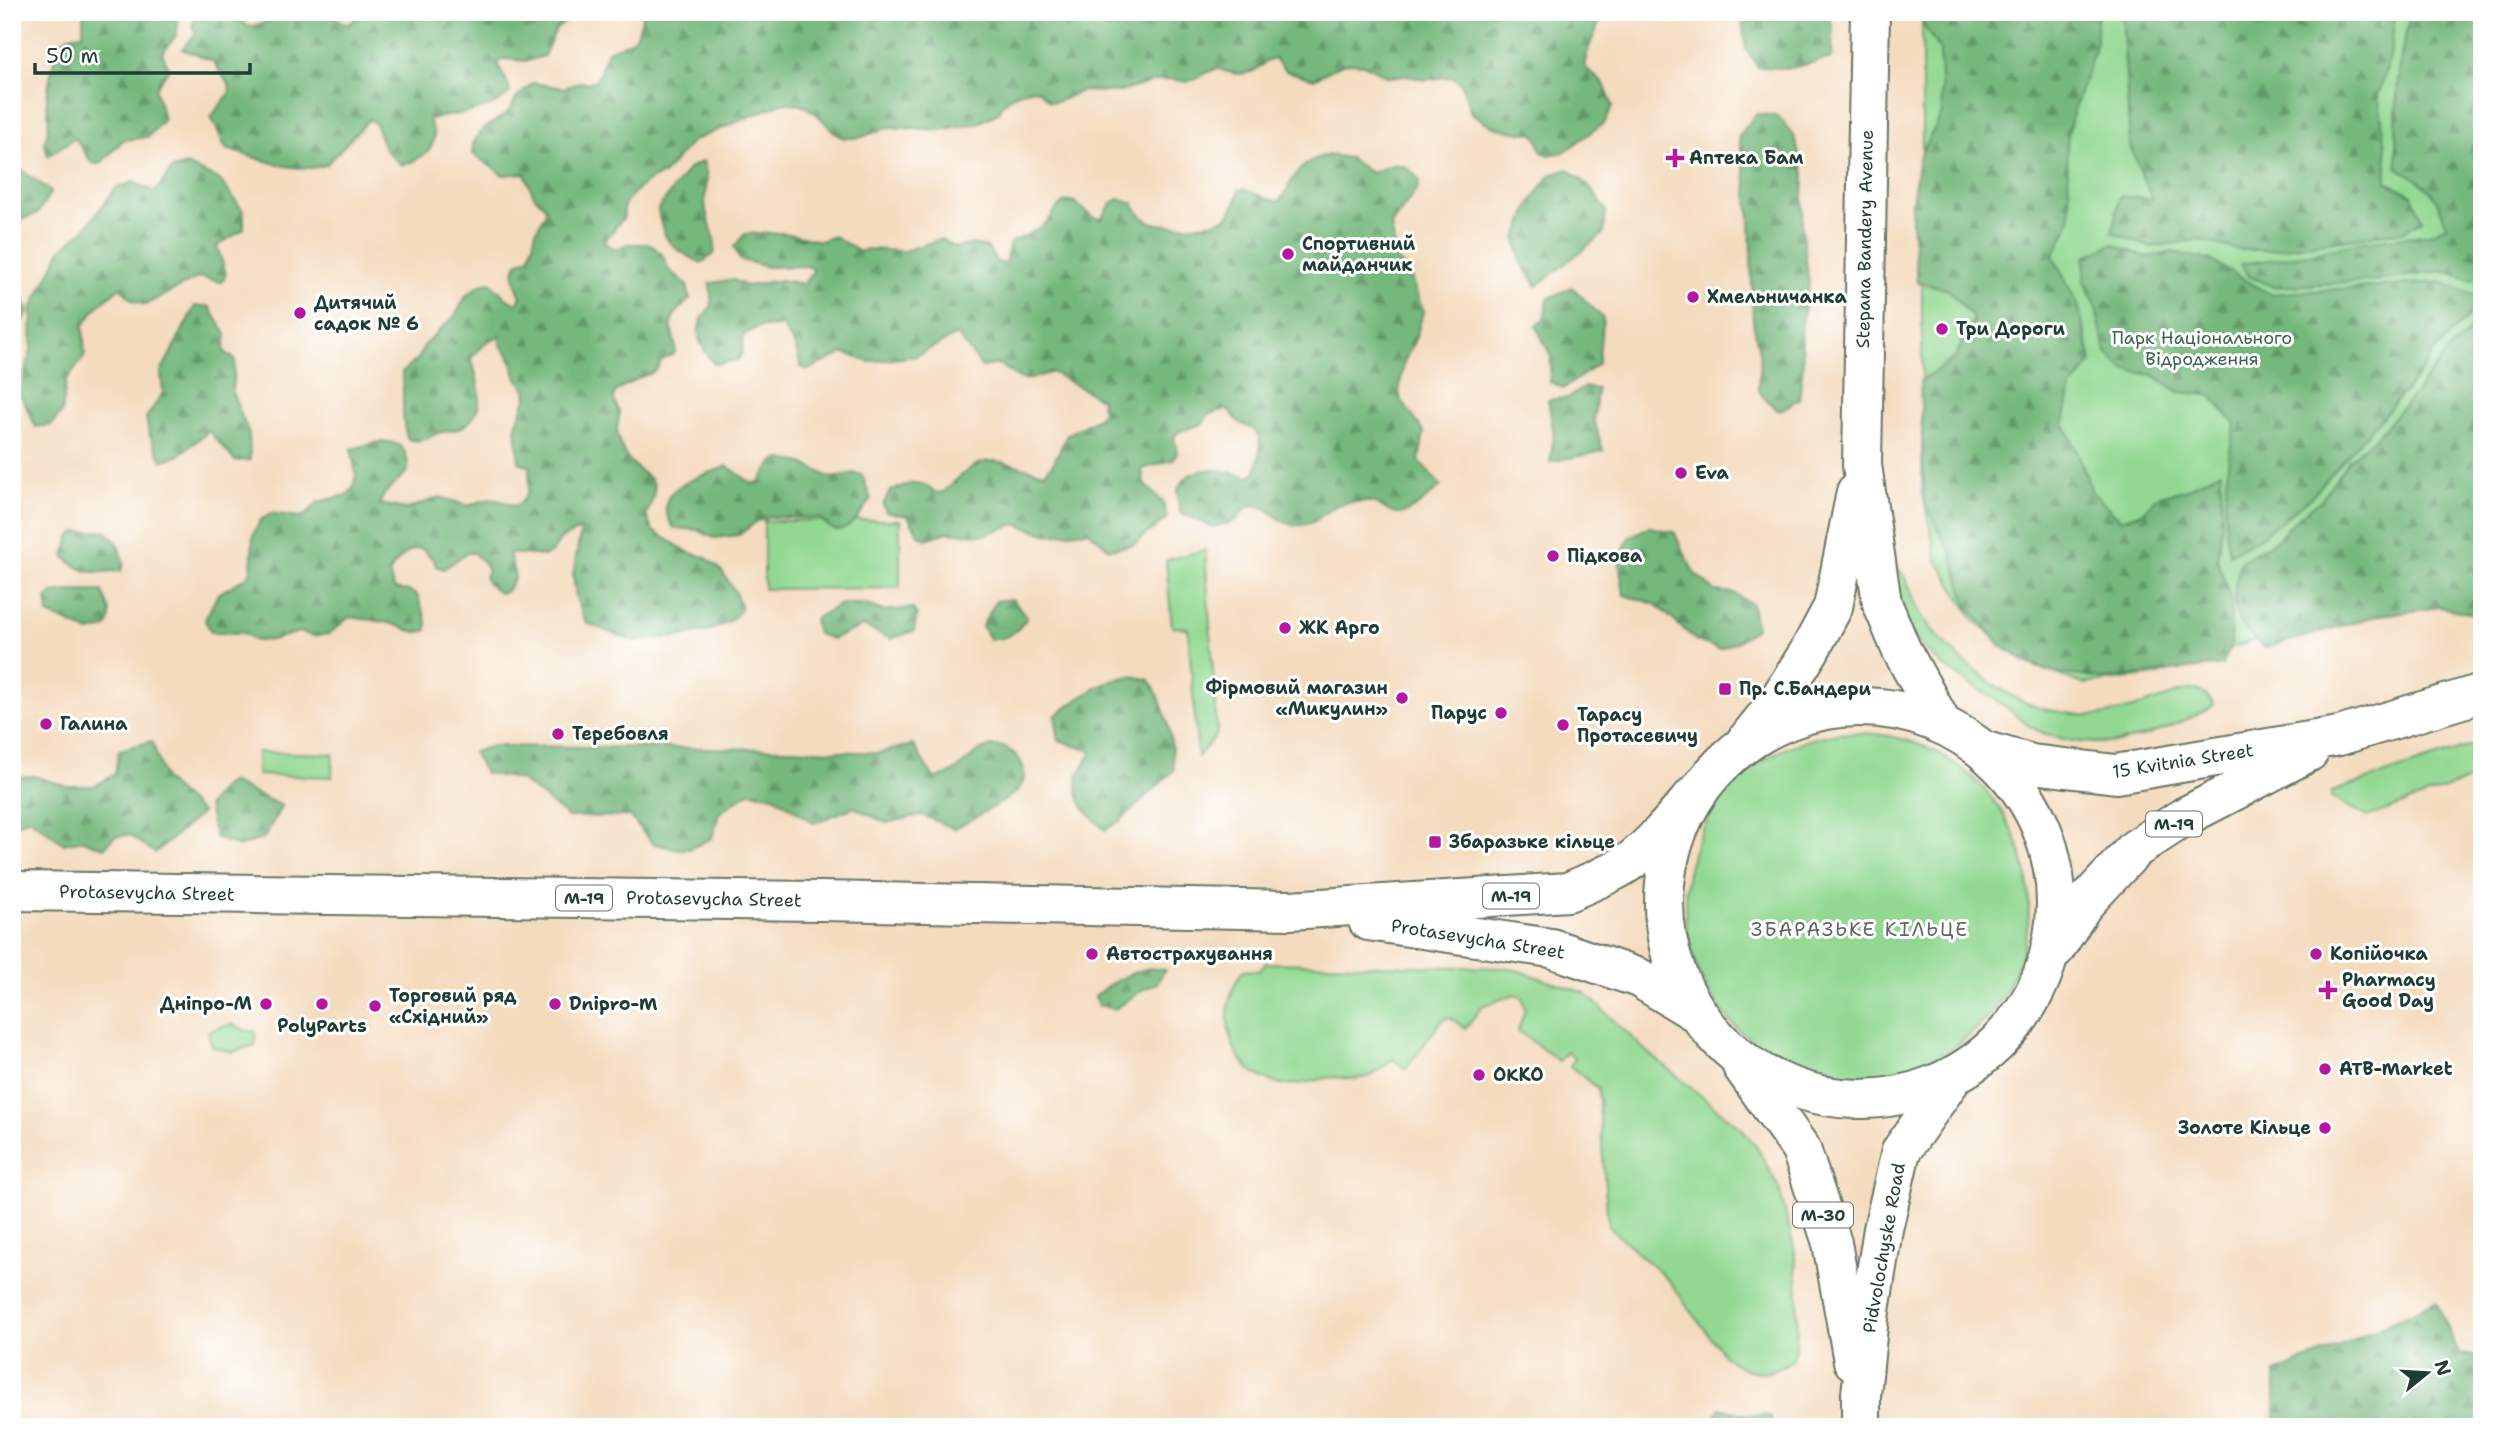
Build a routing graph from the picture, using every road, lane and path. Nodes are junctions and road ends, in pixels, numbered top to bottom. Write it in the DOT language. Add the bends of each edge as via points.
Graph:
graph roads {
  1 [pos="1870,12"];
  2 [pos="1861,466"];
  3 [pos="2482,693"];
  4 [pos="1942,724"];
  5 [pos="2339,736"];
  6 [pos="1746,741"];
  7 [pos="1986,751"];
  8 [pos="1696,793"];
  9 [pos="12,891"];
  10 [pos="1290,910"];
  11 [pos="2049,958"];
  12 [pos="1695,1012"];
  13 [pos="1735,1055"];
  14 [pos="1953,1077"];
  15 [pos="1861,1410"];
  1 -- 2 [label="main road, Stepana Bandery Avenue"];
  2 -- 4 [label="main road, Stepana Bandery Avenue" via="1882,603 1900,649"];
  2 -- 6 [label="main road, Stepana Bandery Avenue" via="1833,607 1778,701"];
  3 -- 5 [label="main road, 15 Kvitnia Street / М-19"];
  4 -- 6 [label="main road, М-19" via="1876,706 1808,712"];
  4 -- 7 [label="main road, М-19"];
  5 -- 7 [label="main road, 15 Kvitnia Street / М-19" via="2116,774 2032,764"];
  5 -- 11 [label="main road, 15 Kvitnia Street / М-19" via="2184,817 2135,849 2083,905"];
  6 -- 8 [label="main road, М-19"];
  7 -- 11 [label="main road" via="2017,785 2040,824 2053,868 2057,914"];
  8 -- 10 [label="main road, Protasevycha Street / М-19" via="1631,860 1568,892"];
  8 -- 12 [label="main road" via="1671,845 1663,902 1671,959"];
  9 -- 10 [label="main road, Protasevycha Street / М-19"];
  10 -- 12 [label="main road, Protasevycha Street / М-19" via="1551,948 1639,978"];
  11 -- 14 [label="main road, М-19" via="2035,995 2013,1027 1985,1055"];
  12 -- 13 [label="main road, М-19"];
  13 -- 14 [label="main road, М-19" via="1784,1085 1841,1100 1899,1097"];
  13 -- 15 [label="main road, Pidvolochyske Road / М-30" via="1801,1149 1832,1243"];
  14 -- 15 [label="main road, Pidvolochyske Road / М-30" via="1901,1151 1869,1317"];
}
